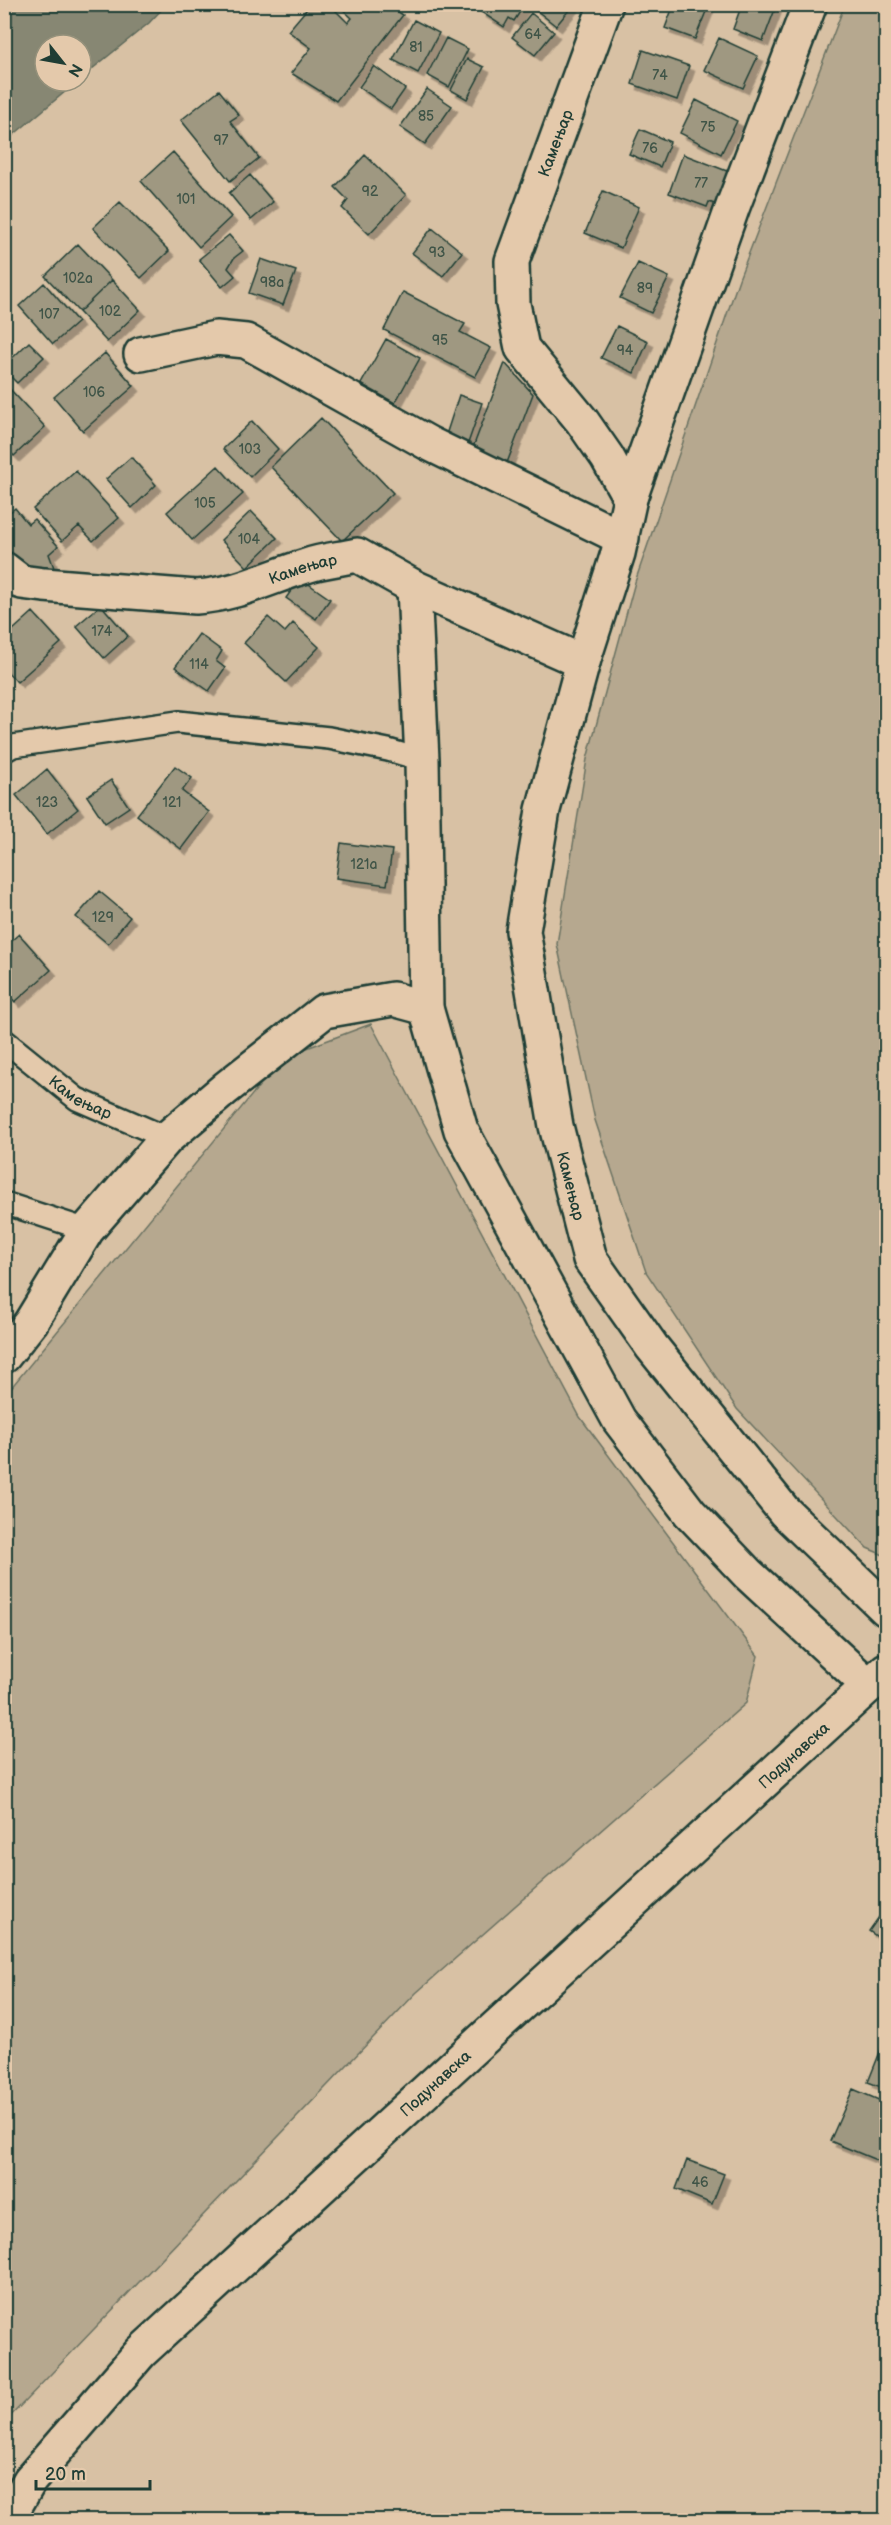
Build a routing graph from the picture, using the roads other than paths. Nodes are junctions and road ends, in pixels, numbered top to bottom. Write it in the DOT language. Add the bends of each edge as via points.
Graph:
graph roads {
  1 [pos="606,4"];
  2 [pos="810,4"];
  3 [pos="141,354"];
  4 [pos="630,498"];
  5 [pos="622,538"];
  6 [pos="4,569"];
  7 [pos="414,587"];
  8 [pos="583,662"];
  9 [pos="4,751"];
  10 [pos="422,760"];
  11 [pos="426,1008"];
  12 [pos="4,1040"];
  13 [pos="167,1138"];
  14 [pos="4,1203"];
  15 [pos="87,1230"];
  16 [pos="18,1322"];
  17 [pos="4,1356"];
  18 [pos="886,1609"];
  19 [pos="878,1678"];
  20 [pos="7,2520"];
  1 -- 4 [label="street, Камењар" via="512,261 513,304 522,348 582,421"];
  2 -- 4 [label="street, Камењар" via="733,206"];
  3 -- 5 [label="street" via="216,338 246,341 428,443"];
  4 -- 5 [label="street, Камењар"];
  5 -- 8 [label="street, Камењар"];
  6 -- 7 [label="street, Камењар" via="21,582 196,597 244,589 307,565 357,555"];
  7 -- 8 [label="street, Камењар"];
  7 -- 10 [label="street"];
  8 -- 18 [label="street, Камењар" via="543,810 523,931 556,1126 590,1258 652,1347 784,1511"];
  9 -- 10 [label="lane" via="13,746 178,722 328,738"];
  10 -- 11 [label="street"];
  11 -- 13 [label="street" via="393,999 324,1011"];
  11 -- 19 [label="street" via="461,1130 619,1420 690,1513 748,1574"];
  12 -- 13 [label="lane, Камењар" via="77,1099"];
  13 -- 15 [label="street"];
  14 -- 15 [label="lane"];
  15 -- 16 [label="street"];
  16 -- 17 [label="street"];
  19 -- 20 [label="street, Подунавска" via="141,2352 30,2480"];
}
